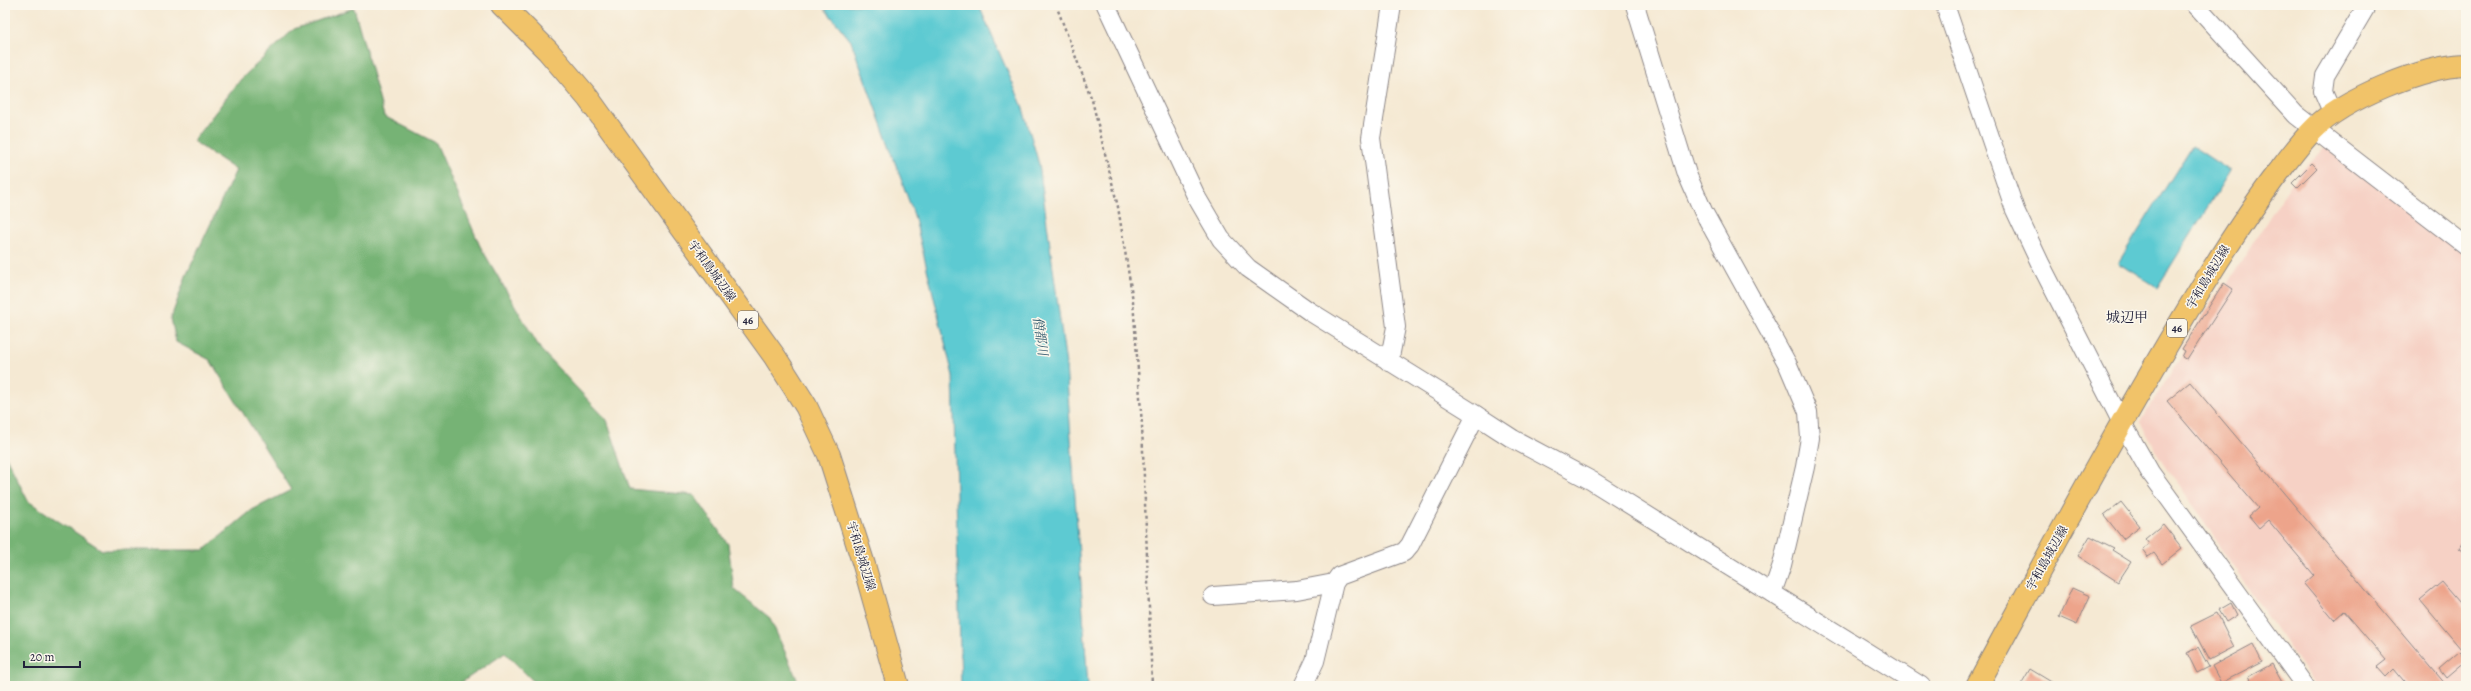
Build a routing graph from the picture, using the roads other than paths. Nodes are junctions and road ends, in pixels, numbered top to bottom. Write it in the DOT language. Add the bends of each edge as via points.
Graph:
graph roads {
  1 [pos="502,5"];
  2 [pos="1106,5"];
  3 [pos="1392,5"];
  4 [pos="1635,5"];
  5 [pos="1945,5"];
  6 [pos="2196,5"];
  7 [pos="2367,5"];
  8 [pos="2466,65"];
  9 [pos="2334,114"];
  10 [pos="2314,128"];
  11 [pos="2466,246"];
  12 [pos="1389,362"];
  13 [pos="1476,415"];
  14 [pos="2121,421"];
  15 [pos="1334,583"];
  16 [pos="1772,593"];
  17 [pos="1213,596"];
  18 [pos="898,686"];
  19 [pos="1303,686"];
  20 [pos="1921,686"];
  21 [pos="1977,686"];
  22 [pos="2305,686"];
  1 -- 18 [label="main road, 宇和島城辺線 / 46" via="548,50 588,98 775,357 806,406 829,455 864,565"];
  2 -- 12 [label="street" via="1197,198 1222,239 1248,268 1310,312"];
  3 -- 12 [label="street" via="1371,138 1396,327"];
  4 -- 16 [label="street" via="1687,174 1704,211 1788,365 1808,412 1810,438 1805,467 1782,565"];
  5 -- 14 [label="street" via="2015,210"];
  6 -- 10 [label="street" via="2296,115"];
  7 -- 9 [label="street" via="2325,76 2323,91"];
  8 -- 9 [label="main road, 宇和島城辺線 / 46" via="2453,65 2411,76 2362,97"];
  9 -- 10 [label="main road, 宇和島城辺線 / 46"];
  10 -- 11 [label="street"];
  10 -- 14 [label="main road, 宇和島城辺線 / 46" via="2224,249"];
  12 -- 13 [label="street"];
  13 -- 15 [label="street" via="1410,545 1404,552 1338,576"];
  13 -- 16 [label="street" via="1513,439 1592,481"];
  14 -- 21 [label="main road, 宇和島城辺線 / 46"];
  14 -- 22 [label="street" via="2150,472"];
  15 -- 17 [label="street" via="1297,590"];
  15 -- 19 [label="street" via="1315,661"];
  16 -- 20 [label="street"];
}
